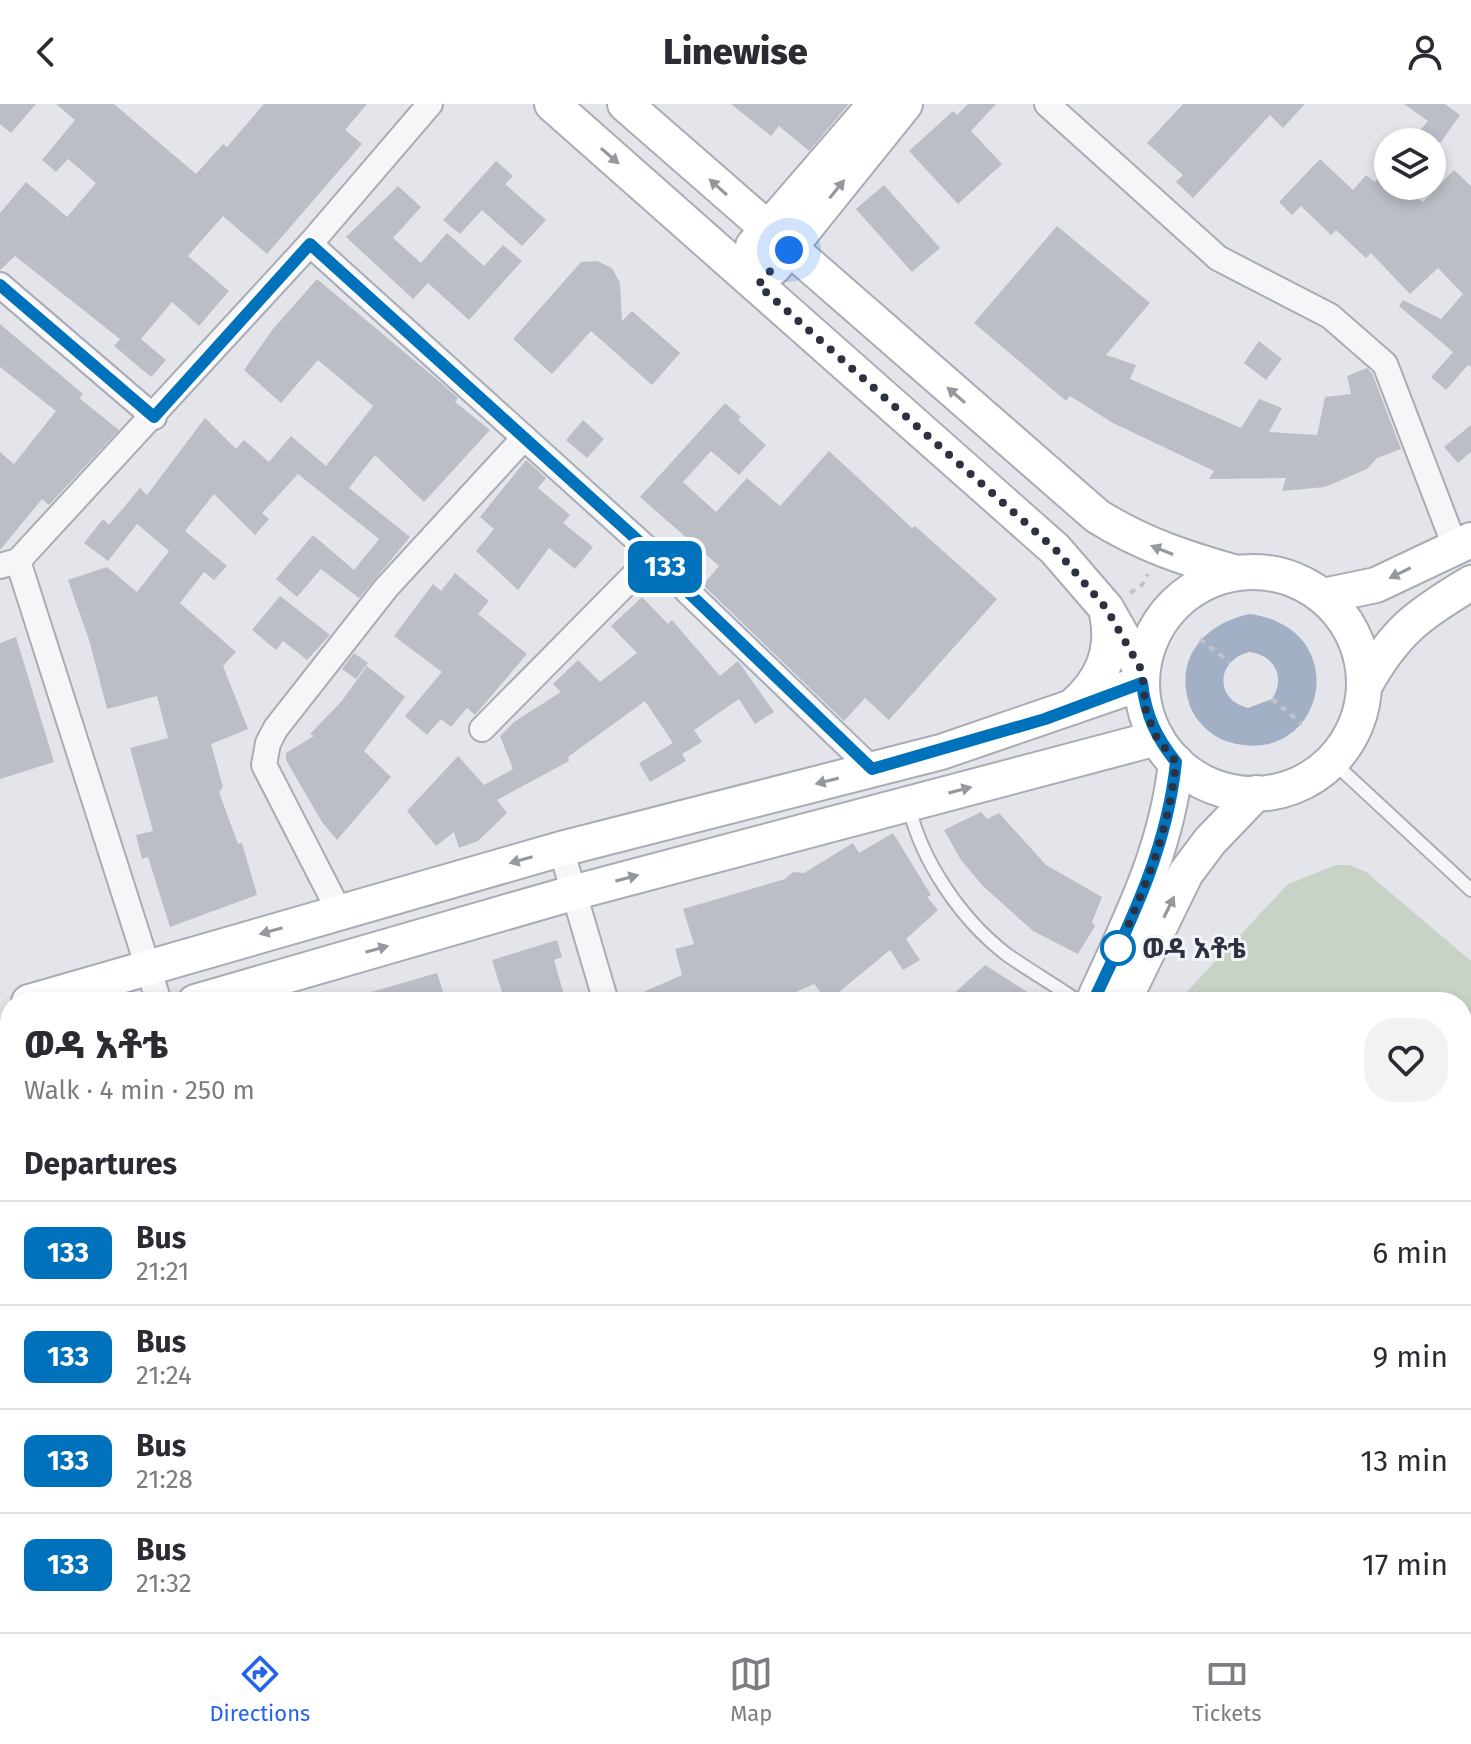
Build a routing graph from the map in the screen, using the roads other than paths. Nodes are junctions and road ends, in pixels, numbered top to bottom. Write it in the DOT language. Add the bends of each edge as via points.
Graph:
graph roads {
  1 [pos="430,104"];
  2 [pos="552,104"];
  3 [pos="625,104"];
  4 [pos="875,104"];
  5 [pos="905,104"];
  6 [pos="1047,104"];
  7 [pos="778,240"];
  8 [pos="310,244"];
  9 [pos="747,276"];
  10 [pos="0,285"];
  11 [pos="154,417"];
  12 [pos="524,438"];
  13 [pos="1464,544"];
  14 [pos="654,555"];
  15 [pos="9,564"];
  16 [pos="1237,573"];
  17 [pos="1471,583"];
  18 [pos="1323,596"];
  19 [pos="1106,608"];
  20 [pos="1142,677"];
  21 [pos="1365,685"];
  22 [pos="1066,712"];
  23 [pos="482,729"];
  24 [pos="1166,750"];
  25 [pos="1332,761"];
  26 [pos="872,769"];
  27 [pos="1256,793"];
  28 [pos="908,804"];
  29 [pos="561,849"];
  30 [pos="1471,890"];
  31 [pos="576,892"];
  32 [pos="339,911"];
  33 [pos="147,966"];
  34 [pos="62,992"];
  35 [pos="156,992"];
  36 [pos="230,992"];
  37 [pos="603,992"];
  38 [pos="1064,992"];
  39 [pos="1098,992"];
  40 [pos="1128,992"];
  1 -- 8 [label="street"];
  2 -- 9 [label="main road, one-way"];
  7 -- 3 [label="main road, one-way"];
  4 -- 7 [label="main road"];
  7 -- 5 [label="main road, one-way"];
  6 -- 13 [label="street" via="1218,258 1330,316 1375,352 1385,364"];
  7 -- 9 [label="main road"];
  16 -- 7 [label="main road, one-way" via="1127,536 1097,516"];
  8 -- 11 [label="street"];
  8 -- 12 [label="street"];
  9 -- 19 [label="main road" via="1055,549"];
  10 -- 11 [label="street"];
  11 -- 15 [label="street"];
  12 -- 14 [label="street"];
  12 -- 32 [label="street" via="386,588 268,743 264,765"];
  13 -- 18 [label="main road, one-way" via="1376,585"];
  14 -- 23 [label="street"];
  14 -- 26 [label="street"];
  15 -- 33 [label="street"];
  16 -- 18 [label="main road" via="1282,576"];
  16 -- 20 [label="main road" via="1180,599 1155,632"];
  17 -- 21 [label="main road" via="1424,610 1400,632"];
  18 -- 21 [label="main road" via="1354,636"];
  19 -- 20 [label="main road"];
  19 -- 22 [label="main road" via="1111,633 1105,665 1093,686"];
  20 -- 22 [label="main road"];
  20 -- 24 [label="main road" via="1146,712"];
  21 -- 25 [label="main road" via="1356,726"];
  22 -- 26 [label="main road"];
  24 -- 27 [label="main road" via="1213,786"];
  28 -- 24 [label="main road, one-way"];
  24 -- 39 [label="main road" via="1166,827 1152,875"];
  25 -- 27 [label="main road" via="1297,785"];
  25 -- 30 [label="lane"];
  26 -- 29 [label="main road, one-way"];
  40 -- 27 [label="main road, one-way" via="1186,873"];
  31 -- 28 [label="main road, one-way"];
  28 -- 38 [label="lane" via="926,855 979,930"];
  29 -- 31 [label="street"];
  29 -- 32 [label="main road, one-way"];
  36 -- 31 [label="main road, one-way"];
  31 -- 37 [label="street"];
  32 -- 33 [label="main road, one-way"];
  33 -- 34 [label="main road"];
  33 -- 35 [label="street"];
}
